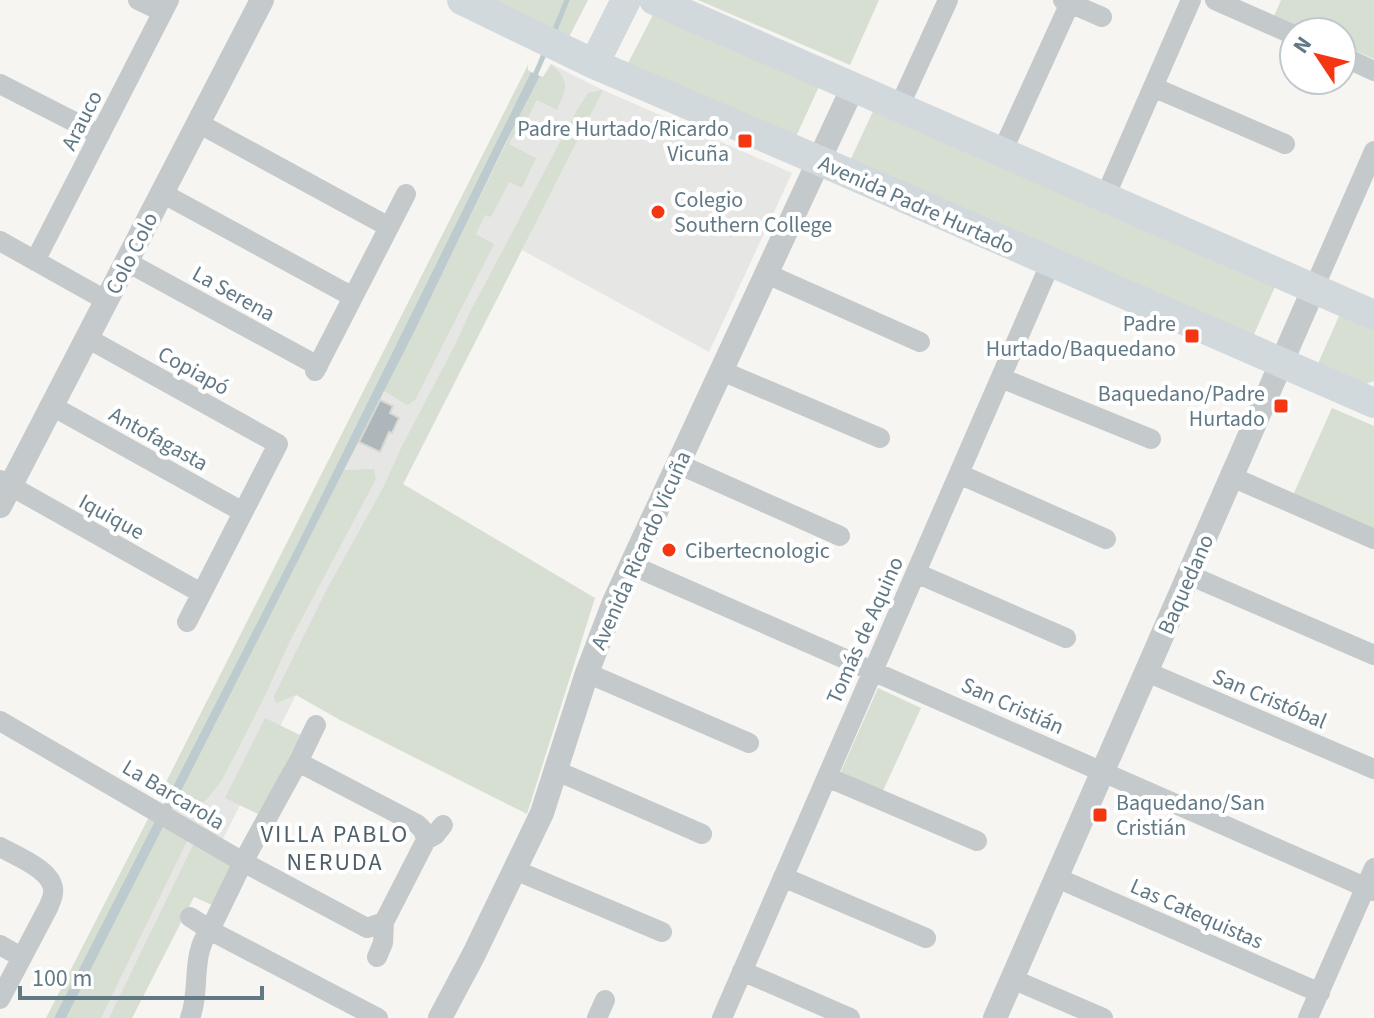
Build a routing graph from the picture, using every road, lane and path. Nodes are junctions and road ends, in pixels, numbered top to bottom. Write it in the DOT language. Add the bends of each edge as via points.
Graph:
graph roads {
  1 [pos="138,0"];
  2 [pos="262,0"];
  3 [pos="462,0"];
  4 [pos="626,0"];
  5 [pos="654,0"];
  6 [pos="948,0"];
  7 [pos="1191,0"];
  8 [pos="1215,0"];
  9 [pos="1066,1"];
  10 [pos="166,6"];
  11 [pos="1102,17"];
  12 [pos="1278,28"];
  13 [pos="594,64"];
  14 [pos="0,84"];
  15 [pos="853,87"];
  16 [pos="1153,87"];
  17 [pos="899,107"];
  18 [pos="198,123"];
  19 [pos="100,135"];
  20 [pos="1285,144"];
  21 [pos="1374,151"];
  22 [pos="1002,152"];
  23 [pos="820,161"];
  24 [pos="162,193"];
  25 [pos="406,194"];
  26 [pos="1105,197"];
  27 [pos="389,227"];
  28 [pos="0,241"];
  29 [pos="35,261"];
  30 [pos="127,262"];
  31 [pos="1051,262"];
  32 [pos="767,274"];
  33 [pos="1314,288"];
  34 [pos="353,297"];
  35 [pos="107,301"];
  36 [pos="1374,315"];
  37 [pos="87,338"];
  38 [pos="920,342"];
  39 [pos="1282,363"];
  40 [pos="722,371"];
  41 [pos="1001,378"];
  42 [pos="1374,403"];
  43 [pos="52,406"];
  44 [pos="880,438"];
  45 [pos="1151,439"];
  46 [pos="678,464"];
  47 [pos="959,474"];
  48 [pos="1232,477"];
  49 [pos="4,491"];
  50 [pos="243,512"];
  51 [pos="840,536"];
  52 [pos="1106,539"];
  53 [pos="1374,539"];
  54 [pos="631,565"];
  55 [pos="916,573"];
  56 [pos="1189,575"];
  57 [pos="201,593"];
  58 [pos="187,622"];
  59 [pos="1066,638"];
  60 [pos="1374,655"];
  61 [pos="873,670"];
  62 [pos="1147,672"];
  63 [pos="587,673"];
  64 [pos="0,721"];
  65 [pos="316,725"];
  66 [pos="749,743"];
  67 [pos="298,762"];
  68 [pos="1374,769"];
  69 [pos="557,771"];
  70 [pos="1103,772"];
  71 [pos="827,777"];
  72 [pos="443,825"];
  73 [pos="702,834"];
  74 [pos="426,840"];
  75 [pos="977,841"];
  76 [pos="0,847"];
  77 [pos="243,862"];
  78 [pos="515,870"];
  79 [pos="783,877"];
  80 [pos="1055,877"];
  81 [pos="1371,882"];
  82 [pos="190,917"];
  83 [pos="376,925"];
  84 [pos="210,930"];
  85 [pos="662,932"];
  86 [pos="926,938"];
  87 [pos="0,945"];
  88 [pos="21,957"];
  89 [pos="377,957"];
  90 [pos="742,971"];
  91 [pos="1012,979"];
  92 [pos="1320,993"];
  93 [pos="0,999"];
  94 [pos="193,1017"];
  95 [pos="378,1018"];
  96 [pos="440,1018"];
  97 [pos="722,1018"];
  98 [pos="850,1018"];
  99 [pos="995,1018"];
  100 [pos="1103,1018"];
  101 [pos="1308,1018"];
  1 -- 10 [label="street"];
  2 -- 18 [label="street, Colo Colo"];
  3 -- 13 [label="main road, Avenida Padre Hurtado"];
  4 -- 13 [label="main road"];
  5 -- 15 [label="main road"];
  6 -- 17 [label="street"];
  7 -- 16 [label="street"];
  8 -- 12 [label="street"];
  9 -- 11 [label="street"];
  9 -- 22 [label="street"];
  10 -- 19 [label="street, Arauco"];
  13 -- 23 [label="main road, Avenida Padre Hurtado"];
  14 -- 19 [label="street"];
  15 -- 17 [label="main road"];
  15 -- 23 [label="street, Avenida Ricardo Vicuña"];
  16 -- 20 [label="street"];
  16 -- 26 [label="street"];
  17 -- 22 [label="main road"];
  18 -- 24 [label="street, Colo Colo"];
  18 -- 27 [label="street"];
  19 -- 29 [label="street, Arauco"];
  21 -- 33 [label="street, Baquedano"];
  22 -- 26 [label="main road"];
  23 -- 31 [label="main road, Avenida Padre Hurtado"];
  23 -- 32 [label="street, Avenida Ricardo Vicuña"];
  24 -- 30 [label="street, Colo Colo"];
  24 -- 34 [label="street"];
  25 -- 27 [label="street"];
  26 -- 33 [label="main road"];
  27 -- 34 [label="street"];
  28 -- 29 [label="street"];
  29 -- 35 [label="street"];
  30 -- 34 [label="street, La Serena" via="316,369"];
  30 -- 35 [label="street, Colo Colo"];
  31 -- 39 [label="main road, Avenida Padre Hurtado"];
  31 -- 41 [label="street, Tomás de Aquino"];
  32 -- 38 [label="street"];
  32 -- 40 [label="street, Avenida Ricardo Vicuña"];
  33 -- 36 [label="main road"];
  33 -- 39 [label="street, Baquedano"];
  35 -- 37 [label="street, Colo Colo"];
  37 -- 43 [label="street, Colo Colo"];
  37 -- 50 [label="street, Copiapó" via="278,444"];
  39 -- 42 [label="main road, Avenida Padre Hurtado"];
  39 -- 48 [label="street, Baquedano"];
  40 -- 44 [label="street"];
  40 -- 46 [label="street, Avenida Ricardo Vicuña"];
  41 -- 45 [label="street"];
  41 -- 47 [label="street, Tomás de Aquino"];
  43 -- 49 [label="street, Colo Colo"];
  43 -- 50 [label="street, Antofagasta"];
  46 -- 51 [label="street"];
  46 -- 54 [label="street, Avenida Ricardo Vicuña"];
  47 -- 52 [label="street"];
  47 -- 55 [label="street, Tomás de Aquino"];
  48 -- 53 [label="street"];
  48 -- 56 [label="street, Baquedano"];
  49 -- 57 [label="street, Iquique"];
  50 -- 57 [label="street"];
  54 -- 61 [label="street, San Cristián"];
  54 -- 63 [label="street, Avenida Ricardo Vicuña"];
  55 -- 59 [label="street"];
  55 -- 61 [label="street, Tomás de Aquino"];
  56 -- 60 [label="street"];
  56 -- 62 [label="street, Baquedano"];
  57 -- 58 [label="street"];
  61 -- 70 [label="street, San Cristián"];
  61 -- 71 [label="street, Tomás de Aquino"];
  62 -- 68 [label="street, San Cristóbal"];
  62 -- 70 [label="street, Baquedano"];
  63 -- 66 [label="street"];
  63 -- 69 [label="street, Avenida Ricardo Vicuña"];
  64 -- 77 [label="street, La Barcarola"];
  65 -- 67 [label="street"];
  67 -- 74 [label="street" via="417,824"];
  67 -- 77 [label="street"];
  69 -- 73 [label="street"];
  69 -- 78 [label="street, Avenida Ricardo Vicuña"];
  70 -- 80 [label="street, Baquedano"];
  70 -- 81 [label="street, San Cristián"];
  71 -- 75 [label="street"];
  71 -- 79 [label="street, Tomás de Aquino"];
  72 -- 74 [label="street"];
  74 -- 83 [label="street"];
  76 -- 88 [label="street" via="43,871 54,892"];
  77 -- 83 [label="street, La Barcarola"];
  77 -- 84 [label="street"];
  78 -- 85 [label="street"];
  78 -- 96 [label="street, Avenida Ricardo Vicuña"];
  79 -- 86 [label="street"];
  79 -- 90 [label="street, Tomás de Aquino"];
  80 -- 91 [label="street, Baquedano"];
  80 -- 92 [label="street, Las Catequistas"];
  81 -- 92 [label="street"];
  82 -- 84 [label="street"];
  83 -- 89 [label="street" via="383,943"];
  84 -- 94 [label="street" via="201,947"];
  84 -- 95 [label="street"];
  87 -- 88 [label="street"];
  88 -- 93 [label="street"];
  90 -- 97 [label="street, Tomás de Aquino"];
  90 -- 98 [label="street"];
  91 -- 99 [label="street, Baquedano"];
  91 -- 100 [label="street"];
  92 -- 101 [label="street"];
}
